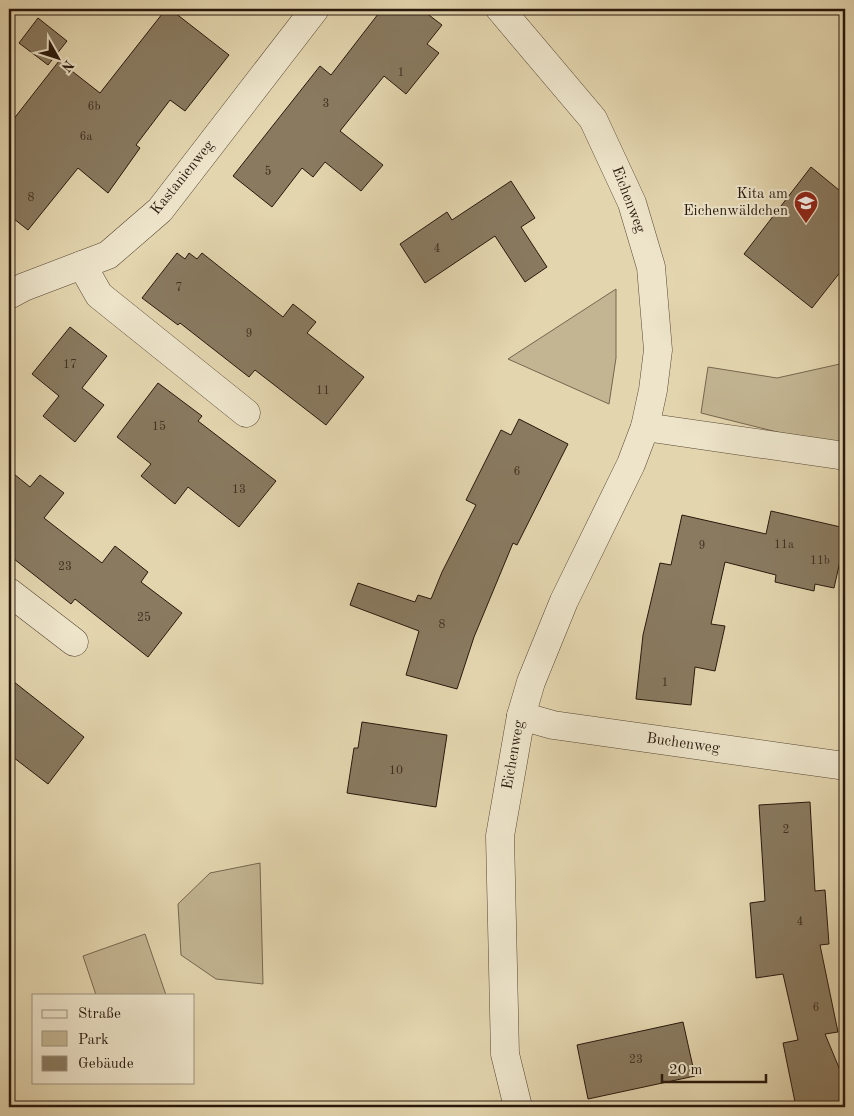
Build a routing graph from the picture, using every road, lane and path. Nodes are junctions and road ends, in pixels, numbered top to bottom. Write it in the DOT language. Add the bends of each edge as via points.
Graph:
graph roads {
  1 [pos="315,9"];
  2 [pos="502,9"];
  3 [pos="82,265"];
  4 [pos="9,295"];
  5 [pos="246,413"];
  6 [pos="645,427"];
  7 [pos="845,456"];
  8 [pos="9,592"];
  9 [pos="74,642"];
  10 [pos="522,716"];
  11 [pos="845,766"];
  12 [pos="518,1107"];
  1 -- 3 [label="street, Kastanienweg" via="160,210 108,256"];
  2 -- 6 [label="street, Eichenweg" via="593,119 632,203 651,267 658,350"];
  3 -- 4 [label="street, Kastanienweg"];
  3 -- 5 [label="street" via="99,295"];
  6 -- 7 [label="street"];
  6 -- 10 [label="street, Eichenweg" via="631,464 564,601 531,682"];
  8 -- 9 [label="street"];
  10 -- 11 [label="street, Buchenweg" via="553,725"];
  10 -- 12 [label="street, Eichenweg" via="500,836 505,1054"];
}
